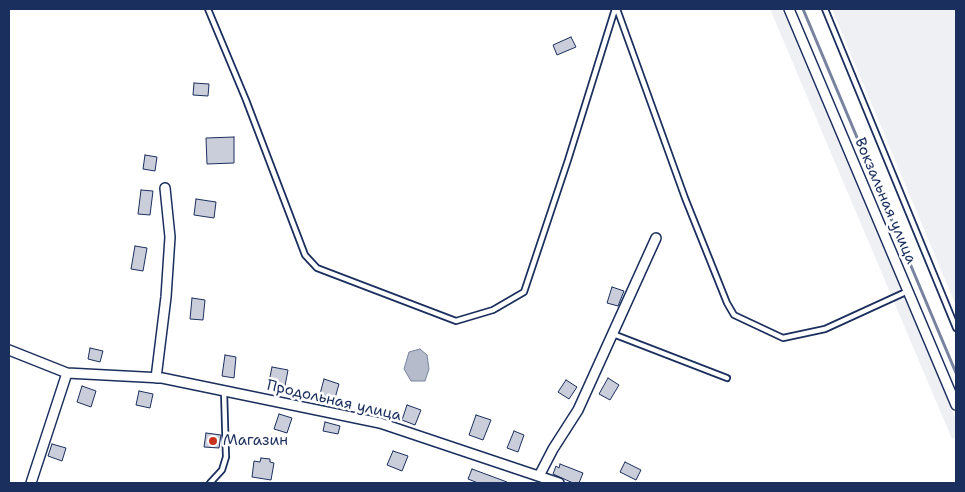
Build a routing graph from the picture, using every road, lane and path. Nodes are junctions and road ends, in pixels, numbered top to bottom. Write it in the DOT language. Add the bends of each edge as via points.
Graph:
graph roads {
  1 [pos="208,9"];
  2 [pos="616,9"];
  3 [pos="789,9"];
  4 [pos="826,9"];
  5 [pos="165,188"];
  6 [pos="656,238"];
  7 [pos="908,291"];
  8 [pos="956,328"];
  9 [pos="613,334"];
  10 [pos="9,350"];
  11 [pos="67,373"];
  12 [pos="156,378"];
  13 [pos="727,378"];
  14 [pos="224,391"];
  15 [pos="956,405"];
  16 [pos="539,476"];
  17 [pos="32,483"];
  18 [pos="210,483"];
  19 [pos="559,483"];
  1 -- 2 [label="lane" via="305,255 317,268 456,321 493,310 524,292"];
  2 -- 7 [label="lane" via="685,198 734,315 783,338 826,329"];
  3 -- 7 [label="street, Вокзальная улица"];
  4 -- 8 [label="lane"];
  5 -- 12 [label="street" via="170,237"];
  6 -- 9 [label="street"];
  7 -- 15 [label="street, Вокзальная улица"];
  9 -- 13 [label="lane"];
  9 -- 16 [label="street" via="578,410 552,449"];
  10 -- 11 [label="street, Продольная улица"];
  11 -- 12 [label="street, Продольная улица"];
  11 -- 17 [label="street"];
  12 -- 14 [label="street, Продольная улица"];
  14 -- 16 [label="street, Продольная улица" via="380,422"];
  14 -- 18 [label="lane" via="226,457 222,470"];
  16 -- 19 [label="street, Продольная улица"];
}
